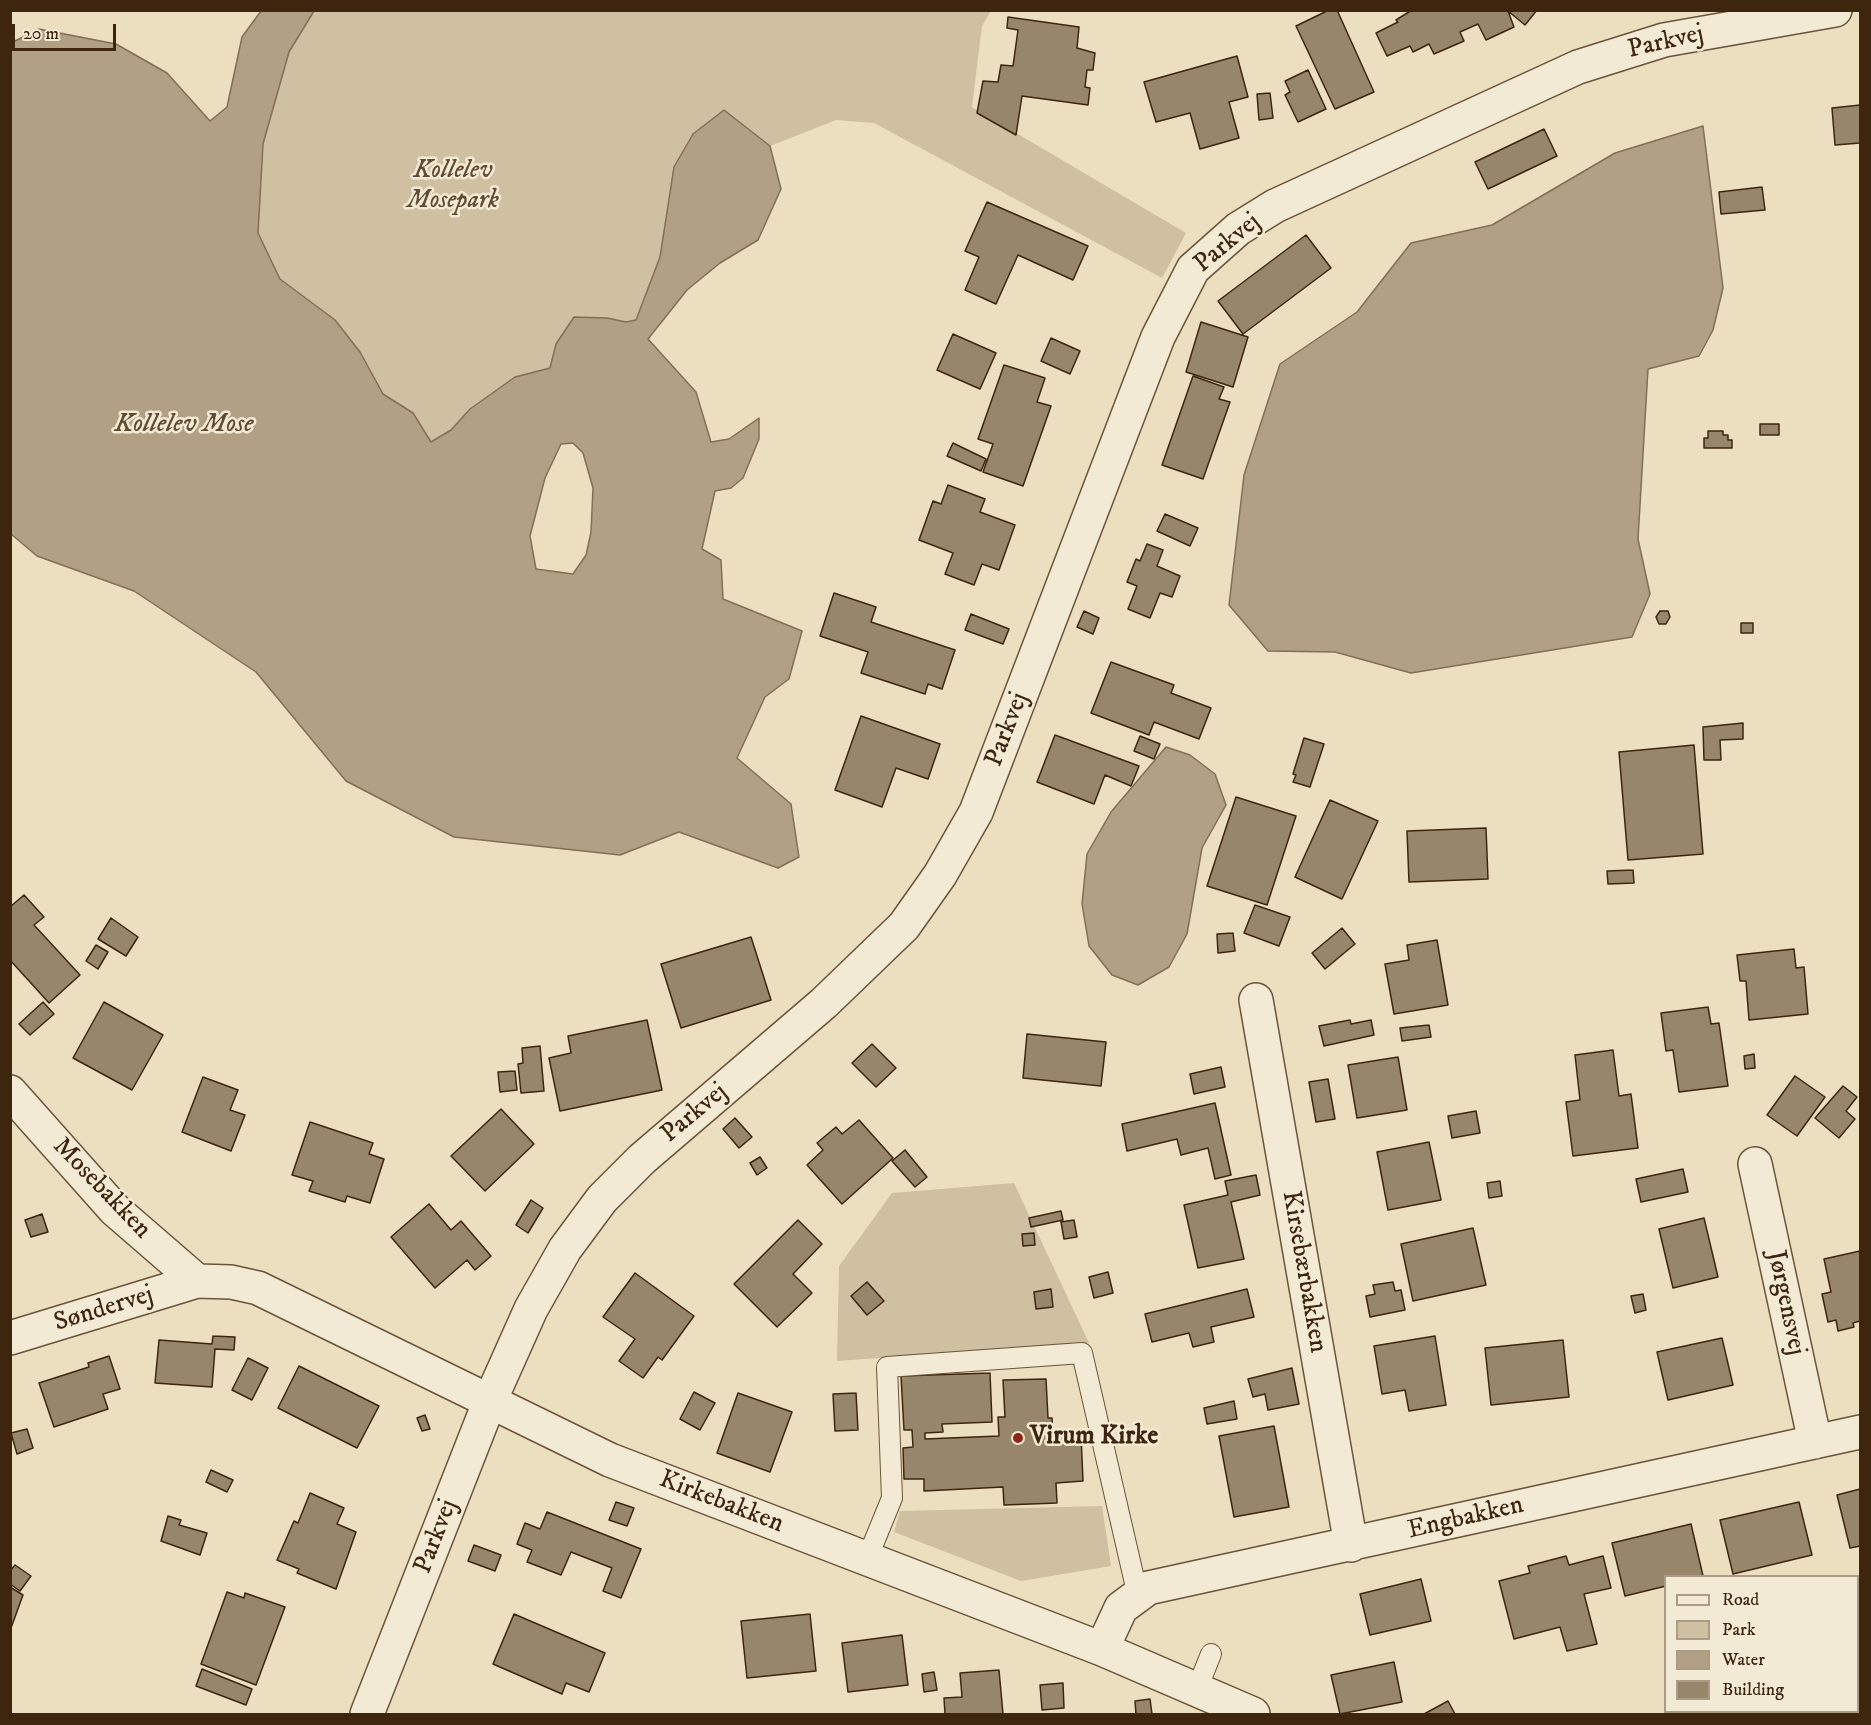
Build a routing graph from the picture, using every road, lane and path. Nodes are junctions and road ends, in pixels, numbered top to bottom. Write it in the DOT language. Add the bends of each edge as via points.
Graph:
graph roads {
  1 [pos="1835,10"];
  2 [pos="1256,1000"];
  3 [pos="10,1092"];
  4 [pos="1755,1164"];
  5 [pos="196,1281"];
  6 [pos="10,1338"];
  7 [pos="489,1403"];
  8 [pos="1860,1432"];
  9 [pos="1815,1442"];
  10 [pos="1351,1545"];
  11 [pos="867,1559"];
  12 [pos="1138,1596"];
  13 [pos="1102,1648"];
  14 [pos="1211,1654"];
  15 [pos="1197,1689"];
  16 [pos="367,1714"];
  17 [pos="1253,1714"];
  1 -- 7 [label="street, Parkvej" via="1664,40 1578,67 1275,206 1238,229 1193,269 1158,337 976,812 940,874 904,926 824,1003 642,1159 602,1199 565,1249 531,1309"];
  2 -- 10 [label="street, Kirsebærbakken"];
  3 -- 5 [label="street, Mosebakken" via="115,1210"];
  4 -- 9 [label="street, Jørgensvej"];
  5 -- 6 [label="street, Søndervej"];
  5 -- 7 [label="street, Kirkebakken" via="258,1288"];
  7 -- 11 [label="street, Kirkebakken" via="610,1460"];
  7 -- 16 [label="street, Parkvej"];
  8 -- 9 [label="street, Engbakken"];
  9 -- 10 [label="street, Engbakken"];
  10 -- 12 [label="street, Engbakken" via="1148,1588"];
  11 -- 12 [label="lane" via="892,1498 886,1367 1082,1353"];
  11 -- 13 [label="street, Kirkebakken"];
  12 -- 13 [label="street, Engbakken" via="1121,1608"];
  13 -- 15 [label="street, Kirkebakken"];
  14 -- 15 [label="lane"];
  15 -- 17 [label="street, Kirkebakken"];
}
